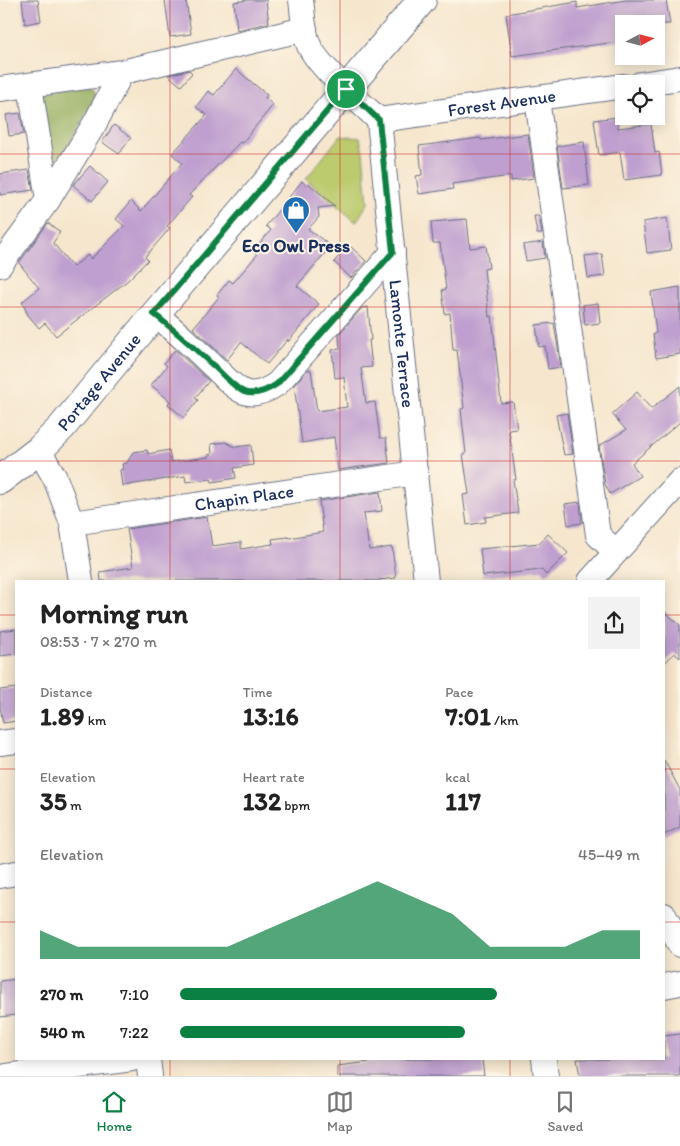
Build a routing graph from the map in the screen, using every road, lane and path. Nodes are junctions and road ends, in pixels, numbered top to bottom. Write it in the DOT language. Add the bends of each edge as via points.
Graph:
graph roads {
  1 [pos="302,0"];
  2 [pos="422,0"];
  3 [pos="305,29"];
  4 [pos="122,72"];
  5 [pos="680,78"];
  6 [pos="665,80"];
  7 [pos="30,86"];
  8 [pos="615,87"];
  9 [pos="0,89"];
  10 [pos="346,89"];
  11 [pos="537,99"];
  12 [pos="379,120"];
  13 [pos="48,200"];
  14 [pos="393,252"];
  15 [pos="0,265"];
  16 [pos="154,314"];
  17 [pos="39,450"];
  18 [pos="416,473"];
  19 [pos="0,480"];
  20 [pos="680,481"];
  21 [pos="72,523"];
  22 [pos="616,552"];
  23 [pos="81,580"];
  24 [pos="426,580"];
  25 [pos="591,580"];
  26 [pos="15,741"];
  27 [pos="0,743"];
  28 [pos="15,873"];
  29 [pos="0,876"];
  30 [pos="665,917"];
  31 [pos="680,945"];
  32 [pos="680,984"];
  33 [pos="665,986"];
  34 [pos="125,1060"];
  35 [pos="148,1060"];
  36 [pos="544,1060"];
  37 [pos="7,1076"];
  38 [pos="150,1076"];
  39 [pos="546,1076"];
  1 -- 3 [label="street"];
  2 -- 10 [label="main road, Portage Avenue"];
  3 -- 4 [label="street"];
  3 -- 10 [label="street" via="312,52"];
  4 -- 7 [label="street"];
  4 -- 13 [label="street"];
  5 -- 6 [label="street"];
  7 -- 9 [label="street"];
  7 -- 13 [label="street"];
  8 -- 11 [label="street, Forest Avenue"];
  10 -- 12 [label="street"];
  10 -- 16 [label="main road, Portage Avenue"];
  11 -- 12 [label="street, Forest Avenue"];
  11 -- 22 [label="street" via="598,535"];
  12 -- 14 [label="street, Lamonte Terrace"];
  13 -- 15 [label="street"];
  14 -- 16 [label="street" via="277,384 258,393 245,392 230,382"];
  14 -- 18 [label="street, Lamonte Terrace"];
  16 -- 17 [label="main road, Portage Avenue" via="62,427"];
  17 -- 19 [label="main road, Portage Avenue"];
  17 -- 21 [label="street" via="55,478"];
  18 -- 21 [label="street, Chapin Place"];
  18 -- 24 [label="street, Lamonte Terrace"];
  20 -- 22 [label="street"];
  21 -- 23 [label="street"];
  22 -- 25 [label="street"];
  26 -- 27 [label="street"];
  28 -- 29 [label="street"];
  30 -- 31 [label="street"];
  32 -- 33 [label="street"];
  34 -- 37 [label="street"];
  35 -- 38 [label="street"];
  36 -- 39 [label="street"];
}
